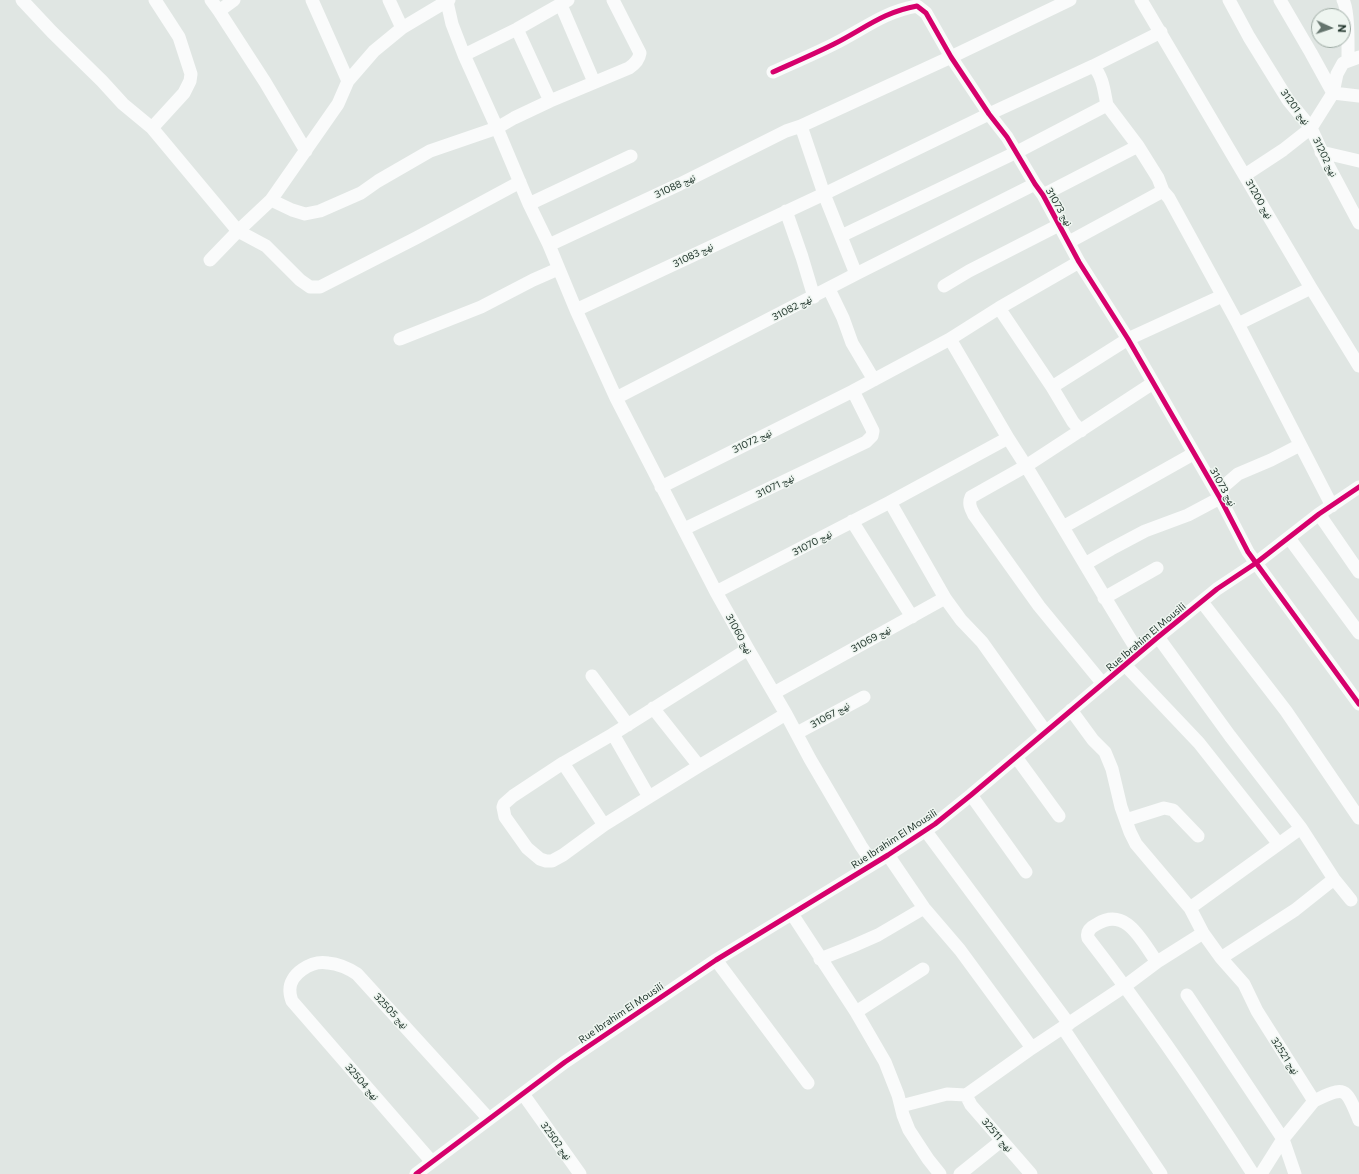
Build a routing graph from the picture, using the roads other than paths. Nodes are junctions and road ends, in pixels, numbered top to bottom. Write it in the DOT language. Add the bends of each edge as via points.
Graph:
graph roads {
  1 [pos="22,0"];
  2 [pos="155,0"];
  3 [pos="211,0"];
  4 [pos="234,0"];
  5 [pos="312,0"];
  6 [pos="389,0"];
  7 [pos="613,0"];
  8 [pos="1070,0"];
  9 [pos="1141,0"];
  10 [pos="1229,0"];
  11 [pos="1280,0"];
  12 [pos="1343,0"];
  13 [pos="448,1"];
  14 [pos="564,2"];
  15 [pos="919,3"];
  16 [pos="219,11"];
  17 [pos="402,28"];
  18 [pos="517,29"];
  19 [pos="1161,32"];
  20 [pos="464,56"];
  21 [pos="951,57"];
  22 [pos="1354,59"];
  23 [pos="1093,66"];
  24 [pos="772,72"];
  25 [pos="348,81"];
  26 [pos="594,82"];
  27 [pos="1333,93"];
  28 [pos="1359,96"];
  29 [pos="550,101"];
  30 [pos="1107,105"];
  31 [pos="989,114"];
  32 [pos="801,126"];
  33 [pos="152,128"];
  34 [pos="498,128"];
  35 [pos="1311,128"];
  36 [pos="1138,146"];
  37 [pos="306,151"];
  38 [pos="1016,152"];
  39 [pos="1321,152"];
  40 [pos="631,156"];
  41 [pos="1359,161"];
  42 [pos="1245,175"];
  43 [pos="520,182"];
  44 [pos="1035,184"];
  45 [pos="1163,191"];
  46 [pos="824,194"];
  47 [pos="1043,195"];
  48 [pos="271,200"];
  49 [pos="529,204"];
  50 [pos="786,211"];
  51 [pos="1359,223"];
  52 [pos="1059,225"];
  53 [pos="238,231"];
  54 [pos="841,236"];
  55 [pos="1069,242"];
  56 [pos="549,244"];
  57 [pos="210,260"];
  58 [pos="1079,262"];
  59 [pos="558,269"];
  60 [pos="856,274"];
  61 [pos="944,286"];
  62 [pos="1311,288"];
  63 [pos="829,289"];
  64 [pos="1222,296"];
  65 [pos="814,297"];
  66 [pos="999,308"];
  67 [pos="576,310"];
  68 [pos="1238,324"];
  69 [pos="400,339"];
  70 [pos="950,339"];
  71 [pos="1128,339"];
  72 [pos="1359,366"];
  73 [pos="874,380"];
  74 [pos="1152,383"];
  75 [pos="1052,387"];
  76 [pos="848,393"];
  77 [pos="616,398"];
  78 [pos="1081,431"];
  79 [pos="1008,438"];
  80 [pos="1300,445"];
  81 [pos="1193,454"];
  82 [pos="1026,466"];
  83 [pos="661,487"];
  84 [pos="1359,487"];
  85 [pos="1220,498"];
  86 [pos="890,502"];
  87 [pos="1332,506"];
  88 [pos="1319,514"];
  89 [pos="852,521"];
  90 [pos="1064,527"];
  91 [pos="684,529"];
  92 [pos="1289,538"];
  93 [pos="1256,563"];
  94 [pos="1085,564"];
  95 [pos="1157,568"];
  96 [pos="1359,572"];
  97 [pos="716,592"];
  98 [pos="945,598"];
  99 [pos="1104,598"];
  100 [pos="1202,602"];
  101 [pos="912,617"];
  102 [pos="1359,633"];
  103 [pos="1158,637"];
  104 [pos="748,649"];
  105 [pos="1139,653"];
  106 [pos="1125,666"];
  107 [pos="592,676"];
  108 [pos="1103,684"];
  109 [pos="774,693"];
  110 [pos="864,697"];
  111 [pos="1359,704"];
  112 [pos="653,708"];
  113 [pos="1071,710"];
  114 [pos="786,714"];
  115 [pos="628,725"];
  116 [pos="1046,732"];
  117 [pos="797,733"];
  118 [pos="613,734"];
  119 [pos="1016,757"];
  120 [pos="563,763"];
  121 [pos="699,766"];
  122 [pos="972,795"];
  123 [pos="650,797"];
  124 [pos="1059,816"];
  125 [pos="1359,818"];
  126 [pos="1126,820"];
  127 [pos="604,825"];
  128 [pos="1301,828"];
  129 [pos="925,830"];
  130 [pos="1198,836"];
  131 [pos="1278,843"];
  132 [pos="888,855"];
  133 [pos="873,864"];
  134 [pos="1026,872"];
  135 [pos="1334,879"];
  136 [pos="1351,900"];
  137 [pos="924,908"];
  138 [pos="1190,908"];
  139 [pos="792,914"];
  140 [pos="1203,933"];
  141 [pos="1221,958"];
  142 [pos="820,959"];
  143 [pos="716,960"];
  144 [pos="1157,962"];
  145 [pos="923,969"];
  146 [pos="1125,986"];
  147 [pos="1187,996"];
  148 [pos="292,1001"];
  149 [pos="856,1012"];
  150 [pos="1066,1026"];
  151 [pos="1032,1048"];
  152 [pos="808,1084"];
  153 [pos="523,1094"];
  154 [pos="966,1095"];
  155 [pos="1314,1101"];
  156 [pos="901,1106"];
  157 [pos="489,1119"];
  158 [pos="1359,1120"];
  159 [pos="1283,1139"];
  160 [pos="1001,1141"];
  161 [pos="432,1162"];
  162 [pos="416,1174"];
  163 [pos="580,1174"];
  164 [pos="940,1174"];
  165 [pos="960,1174"];
  166 [pos="1031,1174"];
  167 [pos="1161,1174"];
  168 [pos="1252,1174"];
  169 [pos="1261,1174"];
  170 [pos="1295,1174"];
  1 -- 33 [label="street" via="123,104"];
  2 -- 33 [label="street" via="179,38 191,74 184,93"];
  3 -- 16 [label="street"];
  4 -- 16 [label="street"];
  5 -- 25 [label="street"];
  6 -- 17 [label="street"];
  7 -- 26 [label="street" via="636,43 639,58 629,68"];
  8 -- 21 [label="street, نهج 31088"];
  9 -- 19 [label="street, نهج 31200"];
  10 -- 35 [label="street, نهج 31201" via="1288,100"];
  11 -- 27 [label="street"];
  12 -- 22 [label="street"];
  13 -- 17 [label="street"];
  13 -- 20 [label="street" via="452,24"];
  14 -- 18 [label="street"];
  14 -- 26 [label="street"];
  15 -- 21 [label="street, نهج 31073"];
  15 -- 24 [label="street, نهج 31073" via="877,19 834,44"];
  16 -- 37 [label="street"];
  17 -- 25 [label="street" via="374,51"];
  18 -- 20 [label="street"];
  18 -- 29 [label="street"];
  19 -- 23 [label="street"];
  19 -- 42 [label="street, نهج 31200"];
  20 -- 34 [label="street"];
  21 -- 31 [label="street, نهج 31073"];
  21 -- 32 [label="street, نهج 31088"];
  22 -- 27 [label="street, نهج 31202" via="1343,63"];
  23 -- 30 [label="street" via="1101,79"];
  23 -- 31 [label="street"];
  25 -- 37 [label="street" via="338,104"];
  26 -- 29 [label="street"];
  27 -- 28 [label="street"];
  27 -- 35 [label="street, نهج 31202"];
  29 -- 34 [label="street"];
  30 -- 36 [label="street"];
  30 -- 38 [label="street"];
  31 -- 38 [label="street, نهج 31073"];
  31 -- 46 [label="street"];
  32 -- 46 [label="street"];
  32 -- 56 [label="street, نهج 31088"];
  33 -- 53 [label="street"];
  34 -- 43 [label="street"];
  34 -- 48 [label="street" via="430,151 361,193 320,211 306,214"];
  35 -- 39 [label="street, نهج 31202"];
  35 -- 42 [label="street, نهج 31201"];
  36 -- 45 [label="street"];
  36 -- 47 [label="street"];
  37 -- 48 [label="street"];
  38 -- 44 [label="street, نهج 31073"];
  38 -- 54 [label="street"];
  39 -- 41 [label="street"];
  39 -- 51 [label="street, نهج 31202"];
  40 -- 49 [label="street"];
  42 -- 62 [label="street, نهج 31200"];
  43 -- 49 [label="street"];
  43 -- 53 [label="street" via="320,287 310,287 266,246"];
  44 -- 47 [label="street, نهج 31073"];
  44 -- 60 [label="street, نهج 31082"];
  45 -- 55 [label="street"];
  45 -- 64 [label="street"];
  46 -- 50 [label="street, نهج 31083"];
  46 -- 54 [label="street"];
  47 -- 52 [label="street, نهج 31073"];
  48 -- 53 [label="street"];
  49 -- 56 [label="street"];
  50 -- 65 [label="street"];
  50 -- 67 [label="street, نهج 31083"];
  52 -- 55 [label="street, نهج 31073"];
  52 -- 61 [label="street"];
  53 -- 57 [label="street"];
  54 -- 60 [label="street"];
  55 -- 58 [label="street, نهج 31073"];
  56 -- 59 [label="street"];
  58 -- 66 [label="street, نهج 31072"];
  58 -- 71 [label="street, نهج 31073"];
  59 -- 67 [label="street"];
  59 -- 69 [label="street" via="481,307"];
  60 -- 63 [label="street, نهج 31082"];
  62 -- 68 [label="street"];
  62 -- 72 [label="street, نهج 31200"];
  63 -- 65 [label="street, نهج 31082"];
  63 -- 73 [label="street" via="852,343"];
  64 -- 68 [label="street"];
  64 -- 71 [label="street"];
  65 -- 77 [label="street, نهج 31082"];
  66 -- 70 [label="street, نهج 31072"];
  66 -- 75 [label="street"];
  67 -- 77 [label="street, نهج 31060"];
  68 -- 80 [label="street"];
  70 -- 73 [label="street, نهج 31072"];
  70 -- 79 [label="street"];
  71 -- 74 [label="street, نهج 31073"];
  71 -- 75 [label="street"];
  73 -- 76 [label="street, نهج 31072"];
  74 -- 78 [label="street"];
  74 -- 81 [label="street, نهج 31073"];
  75 -- 78 [label="street"];
  76 -- 83 [label="street, نهج 31072"];
  76 -- 91 [label="street, نهج 31071" via="873,431 866,442"];
  77 -- 83 [label="street, نهج 31060"];
  78 -- 82 [label="street"];
  79 -- 82 [label="street"];
  79 -- 86 [label="street, نهج 31070"];
  80 -- 85 [label="street" via="1238,474 1224,486"];
  80 -- 87 [label="street"];
  81 -- 85 [label="street, نهج 31073"];
  81 -- 90 [label="street"];
  82 -- 90 [label="street"];
  82 -- 108 [label="street" via="975,494 969,501 970,505 974,515 1039,606"];
  83 -- 91 [label="street, نهج 31060"];
  84 -- 87 [label="street, Rue Ibrahim El Mousili"];
  85 -- 93 [label="street, نهج 31073"];
  85 -- 94 [label="street" via="1188,515 1145,531"];
  86 -- 89 [label="street, نهج 31070"];
  86 -- 98 [label="street"];
  87 -- 88 [label="street, Rue Ibrahim El Mousili"];
  88 -- 92 [label="street, Rue Ibrahim El Mousili"];
  88 -- 96 [label="street"];
  89 -- 97 [label="street, نهج 31070"];
  89 -- 101 [label="street"];
  90 -- 94 [label="street"];
  91 -- 97 [label="street, نهج 31060"];
  92 -- 93 [label="street, Rue Ibrahim El Mousili"];
  92 -- 102 [label="street"];
  93 -- 100 [label="street, Rue Ibrahim El Mousili"];
  93 -- 111 [label="street, نهج 31073"];
  94 -- 99 [label="street"];
  95 -- 99 [label="street"];
  97 -- 104 [label="street, نهج 31060"];
  98 -- 101 [label="street, نهج 31069"];
  98 -- 116 [label="street" via="982,642"];
  99 -- 105 [label="street"];
  100 -- 103 [label="street, Rue Ibrahim El Mousili"];
  100 -- 125 [label="street" via="1286,711"];
  101 -- 109 [label="street, نهج 31069"];
  103 -- 105 [label="street, Rue Ibrahim El Mousili"];
  103 -- 128 [label="street"];
  104 -- 109 [label="street, نهج 31060"];
  104 -- 112 [label="street"];
  105 -- 106 [label="street, Rue Ibrahim El Mousili"];
  106 -- 108 [label="street, Rue Ibrahim El Mousili"];
  106 -- 131 [label="street" via="1199,743"];
  107 -- 115 [label="street"];
  108 -- 113 [label="street, Rue Ibrahim El Mousili"];
  109 -- 114 [label="street, نهج 31060"];
  110 -- 117 [label="street, نهج 31067"];
  112 -- 115 [label="street"];
  112 -- 121 [label="street"];
  113 -- 116 [label="street, Rue Ibrahim El Mousili"];
  113 -- 126 [label="street, نهج 32521" via="1105,752"];
  114 -- 117 [label="street, نهج 31060"];
  114 -- 121 [label="street"];
  115 -- 118 [label="street"];
  116 -- 119 [label="street, Rue Ibrahim El Mousili"];
  117 -- 133 [label="street, نهج 31060" via="837,806"];
  118 -- 120 [label="street"];
  118 -- 123 [label="street"];
  119 -- 122 [label="street, Rue Ibrahim El Mousili"];
  119 -- 124 [label="street"];
  120 -- 127 [label="street"];
  120 -- 127 [label="street" via="504,804 505,817 527,848 546,861 563,855"];
  121 -- 123 [label="street"];
  122 -- 129 [label="street, Rue Ibrahim El Mousili"];
  122 -- 134 [label="street"];
  123 -- 127 [label="street"];
  126 -- 130 [label="street" via="1164,808 1173,810"];
  126 -- 138 [label="street, نهج 32521" via="1136,844"];
  128 -- 131 [label="street"];
  128 -- 135 [label="street"];
  129 -- 132 [label="street, Rue Ibrahim El Mousili"];
  129 -- 150 [label="street"];
  131 -- 138 [label="street"];
  132 -- 133 [label="street, Rue Ibrahim El Mousili"];
  132 -- 137 [label="street"];
  133 -- 139 [label="street, Rue Ibrahim El Mousili"];
  135 -- 136 [label="street"];
  135 -- 141 [label="street" via="1295,910"];
  137 -- 142 [label="street" via="878,935"];
  137 -- 151 [label="street" via="960,950"];
  138 -- 140 [label="street, نهج 32521"];
  139 -- 142 [label="street"];
  139 -- 143 [label="street, Rue Ibrahim El Mousili"];
  140 -- 141 [label="street, نهج 32521"];
  140 -- 144 [label="street"];
  141 -- 155 [label="street, نهج 32521" via="1244,984 1256,1011"];
  142 -- 149 [label="street"];
  143 -- 152 [label="street"];
  143 -- 153 [label="street, Rue Ibrahim El Mousili" via="565,1062"];
  144 -- 146 [label="street"];
  144 -- 146 [label="street" via="1130,925 1122,920 1102,920 1092,926 1088,938"];
  145 -- 149 [label="street"];
  146 -- 150 [label="street"];
  146 -- 168 [label="street" via="1214,1114"];
  147 -- 159 [label="street"];
  148 -- 157 [label="street, نهج 32505" via="289,991 293,980 300,970 313,964 326,962 345,967 357,974"];
  148 -- 161 [label="street, نهج 32504"];
  149 -- 156 [label="street" via="885,1062"];
  150 -- 151 [label="street"];
  150 -- 167 [label="street"];
  151 -- 154 [label="street"];
  153 -- 157 [label="street, Rue Ibrahim El Mousili"];
  153 -- 163 [label="street, نهج 32502"];
  154 -- 156 [label="street" via="947,1094"];
  154 -- 160 [label="street, نهج 32511" via="971,1105"];
  155 -- 158 [label="street" via="1341,1091 1351,1102"];
  155 -- 159 [label="street"];
  156 -- 164 [label="street" via="909,1130"];
  157 -- 161 [label="street, Rue Ibrahim El Mousili"];
  159 -- 169 [label="street"];
  159 -- 170 [label="street"];
  160 -- 165 [label="street"];
  160 -- 166 [label="street, نهج 32511"];
  161 -- 162 [label="street, Rue Ibrahim El Mousili"];
}
